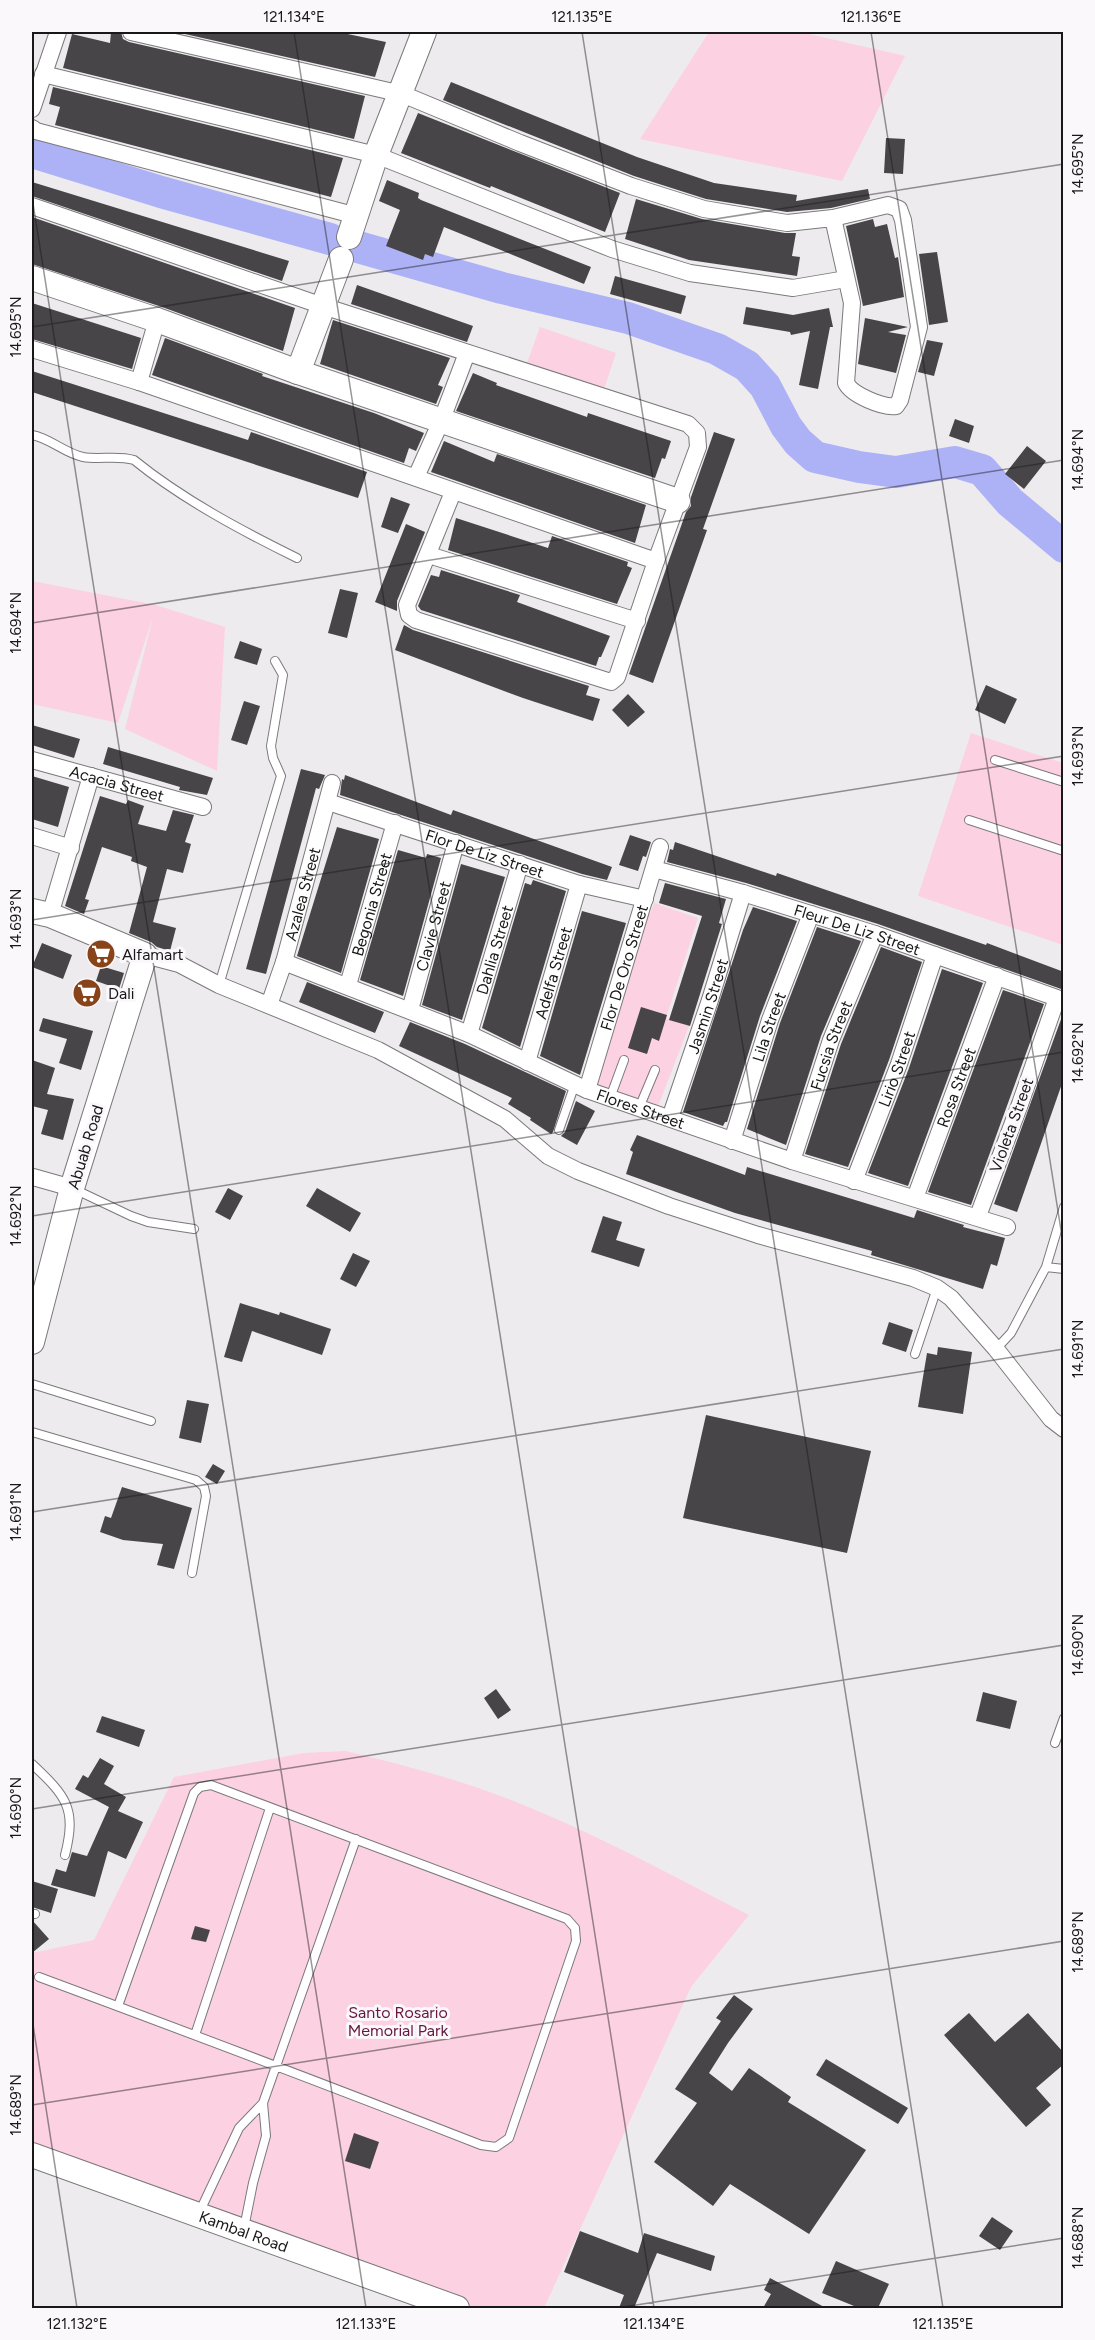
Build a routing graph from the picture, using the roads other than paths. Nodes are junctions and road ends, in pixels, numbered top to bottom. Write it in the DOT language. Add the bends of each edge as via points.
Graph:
graph roads {
  1 [pos="58,32"];
  2 [pos="131,32"];
  3 [pos="424,32"];
  4 [pos="43,74"];
  5 [pos="402,93"];
  6 [pos="32,109"];
  7 [pos="32,128"];
  8 [pos="376,155"];
  9 [pos="32,206"];
  10 [pos="833,218"];
  11 [pos="349,237"];
  12 [pos="32,278"];
  13 [pos="846,279"];
  14 [pos="323,306"];
  15 [pos="157,320"];
  16 [pos="32,349"];
  17 [pos="467,353"];
  18 [pos="298,372"];
  19 [pos="139,382"];
  20 [pos="442,419"];
  21 [pos="32,435"];
  22 [pos="416,477"];
  23 [pos="453,492"];
  24 [pos="678,501"];
  25 [pos="429,555"];
  26 [pos="297,558"];
  27 [pos="656,561"];
  28 [pos="636,621"];
  29 [pos="275,662"];
  30 [pos="32,760"];
  31 [pos="995,760"];
  32 [pos="92,776"];
  33 [pos="1064,782"];
  34 [pos="332,783"];
  35 [pos="327,802"];
  36 [pos="203,807"];
  37 [pos="969,820"];
  38 [pos="395,823"];
  39 [pos="32,836"];
  40 [pos="456,843"];
  41 [pos="660,847"];
  42 [pos="71,848"];
  43 [pos="1064,851"];
  44 [pos="520,864"];
  45 [pos="654,869"];
  46 [pos="579,884"];
  47 [pos="743,893"];
  48 [pos="645,899"];
  49 [pos="41,913"];
  50 [pos="811,914"];
  51 [pos="875,934"];
  52 [pos="145,955"];
  53 [pos="935,955"];
  54 [pos="284,962"];
  55 [pos="997,976"];
  56 [pos="219,985"];
  57 [pos="348,985"];
  58 [pos="1056,1000"];
  59 [pos="269,1005"];
  60 [pos="410,1010"];
  61 [pos="469,1034"];
  62 [pos="624,1060"];
  63 [pos="527,1062"];
  64 [pos="655,1070"];
  65 [pos="581,1087"];
  66 [pos="610,1098"];
  67 [pos="639,1108"];
  68 [pos="669,1118"];
  69 [pos="559,1130"];
  70 [pos="732,1141"];
  71 [pos="792,1161"];
  72 [pos="32,1176"];
  73 [pos="854,1180"];
  74 [pos="72,1188"];
  75 [pos="915,1198"];
  76 [pos="1064,1207"];
  77 [pos="978,1216"];
  78 [pos="1007,1227"];
  79 [pos="194,1229"];
  80 [pos="1046,1267"];
  81 [pos="1064,1269"];
  82 [pos="938,1288"];
  83 [pos="32,1342"];
  84 [pos="996,1350"];
  85 [pos="915,1354"];
  86 [pos="32,1384"];
  87 [pos="151,1421"];
  88 [pos="1064,1429"];
  89 [pos="32,1432"];
  90 [pos="192,1573"];
  91 [pos="1064,1718"];
  92 [pos="1054,1743"];
  93 [pos="32,1764"];
  94 [pos="270,1808"];
  95 [pos="356,1839"];
  96 [pos="65,1855"];
  97 [pos="39,1977"];
  98 [pos="118,2006"];
  99 [pos="195,2035"];
  100 [pos="276,2065"];
  101 [pos="263,2103"];
  102 [pos="32,2155"];
  103 [pos="198,2216"];
  104 [pos="243,2232"];
  105 [pos="457,2308"];
  1 -- 4 [label="street"];
  2 -- 5 [label="street"];
  3 -- 5 [label="street"];
  4 -- 6 [label="street"];
  4 -- 8 [label="street"];
  5 -- 8 [label="street"];
  5 -- 10 [label="street" via="587,169 704,209 787,223"];
  7 -- 11 [label="street" via="184,172"];
  8 -- 11 [label="street"];
  8 -- 13 [label="street" via="602,245 690,273 793,288"];
  9 -- 14 [label="street"];
  10 -- 13 [label="street"];
  10 -- 13 [label="street" via="888,206 899,209 903,220 919,327 896,406 889,407 850,390 846,383 852,303"];
  11 -- 14 [label="street"];
  12 -- 15 [label="street"];
  14 -- 17 [label="street"];
  14 -- 18 [label="street"];
  15 -- 18 [label="street"];
  15 -- 19 [label="street"];
  16 -- 19 [label="street"];
  17 -- 20 [label="street"];
  17 -- 24 [label="street" via="688,424 698,433 698,447"];
  18 -- 20 [label="street"];
  19 -- 22 [label="street"];
  20 -- 22 [label="street"];
  20 -- 24 [label="street"];
  21 -- 26 [label="lane" via="81,457 134,460 215,515"];
  22 -- 23 [label="street"];
  23 -- 25 [label="street"];
  23 -- 27 [label="street"];
  24 -- 27 [label="street"];
  25 -- 28 [label="street"];
  25 -- 28 [label="street" via="407,605 409,615 605,681 617,677"];
  27 -- 28 [label="street"];
  29 -- 56 [label="lane" via="284,675 271,746 281,776"];
  30 -- 32 [label="street, Acacia Street"];
  31 -- 33 [label="lane"];
  32 -- 36 [label="street, Acacia Street"];
  32 -- 42 [label="street"];
  34 -- 35 [label="street, Azalea Street"];
  35 -- 38 [label="street, Flor De Liz Street"];
  35 -- 54 [label="street, Azalea Street"];
  37 -- 43 [label="lane"];
  38 -- 40 [label="street, Flor De Liz Street"];
  38 -- 57 [label="street, Begonia Street"];
  39 -- 42 [label="street"];
  40 -- 44 [label="street, Flor De Liz Street"];
  40 -- 60 [label="street, Clavie Street"];
  41 -- 45 [label="street, Flor De Oro Street"];
  42 -- 49 [label="street"];
  44 -- 46 [label="street, Flor De Liz Street"];
  44 -- 61 [label="street, Dahlia Street"];
  45 -- 47 [label="street, Fleur De Liz Street"];
  45 -- 48 [label="street, Flor De Oro Street"];
  46 -- 48 [label="street, Flor De Liz Street"];
  46 -- 63 [label="street, Adelfa Street"];
  47 -- 50 [label="street, Fleur De Liz Street"];
  47 -- 68 [label="street, Jasmin Street"];
  48 -- 65 [label="street, Flor De Oro Street"];
  49 -- 52 [label="street"];
  50 -- 51 [label="street, Fleur De Liz Street"];
  50 -- 70 [label="street, Lila Street" via="770,1020"];
  51 -- 53 [label="street, Fleur De Liz Street"];
  51 -- 71 [label="street, Fucsia Street" via="831,1040"];
  52 -- 56 [label="street" via="179,964"];
  52 -- 74 [label="street, Abuab Road"];
  53 -- 55 [label="street, Fleur De Liz Street"];
  53 -- 73 [label="street, Lirio Street"];
  54 -- 57 [label="street, Flores Street"];
  54 -- 59 [label="street, Azalea Street"];
  55 -- 58 [label="street, Fleur De Liz Street"];
  55 -- 75 [label="street, Rosa Street"];
  56 -- 59 [label="street"];
  57 -- 60 [label="street, Flores Street"];
  58 -- 77 [label="street, Violeta Street"];
  59 -- 82 [label="street" via="378,1050 505,1119 548,1156 587,1175 758,1235"];
  60 -- 61 [label="street, Flores Street"];
  61 -- 63 [label="street, Flores Street"];
  62 -- 66 [label="lane"];
  63 -- 65 [label="street, Flores Street"];
  64 -- 67 [label="lane"];
  65 -- 66 [label="street, Flores Street"];
  65 -- 69 [label="lane"];
  66 -- 67 [label="street, Flores Street"];
  67 -- 68 [label="street, Flores Street"];
  68 -- 70 [label="street, Flores Street"];
  70 -- 71 [label="street, Flores Street"];
  71 -- 73 [label="street, Flores Street"];
  72 -- 74 [label="street"];
  73 -- 75 [label="street, Flores Street"];
  74 -- 79 [label="lane" via="148,1222"];
  74 -- 83 [label="street, Abuab Road"];
  75 -- 77 [label="street, Flores Street"];
  76 -- 80 [label="lane"];
  77 -- 78 [label="street, Flores Street"];
  80 -- 81 [label="lane"];
  80 -- 84 [label="lane" via="1011,1333"];
  82 -- 84 [label="street"];
  82 -- 85 [label="lane"];
  84 -- 88 [label="street" via="1050,1419"];
  86 -- 87 [label="lane"];
  89 -- 90 [label="lane" via="196,1480 204,1487 206,1496"];
  91 -- 92 [label="lane"];
  93 -- 96 [label="lane" via="62,1796 71,1815"];
  94 -- 95 [label="lane"];
  94 -- 98 [label="lane" via="211,1785 194,1793"];
  94 -- 99 [label="lane"];
  95 -- 100 [label="lane"];
  95 -- 100 [label="lane" via="567,1919 575,1928 576,1941 509,2138 496,2147 481,2145"];
  97 -- 98 [label="lane"];
  98 -- 99 [label="lane"];
  99 -- 100 [label="lane"];
  100 -- 101 [label="lane"];
  101 -- 103 [label="lane" via="239,2128"];
  101 -- 104 [label="lane" via="266,2136"];
  102 -- 103 [label="street, Kambal Road"];
  103 -- 104 [label="street, Kambal Road"];
  104 -- 105 [label="street, Kambal Road"];
}
